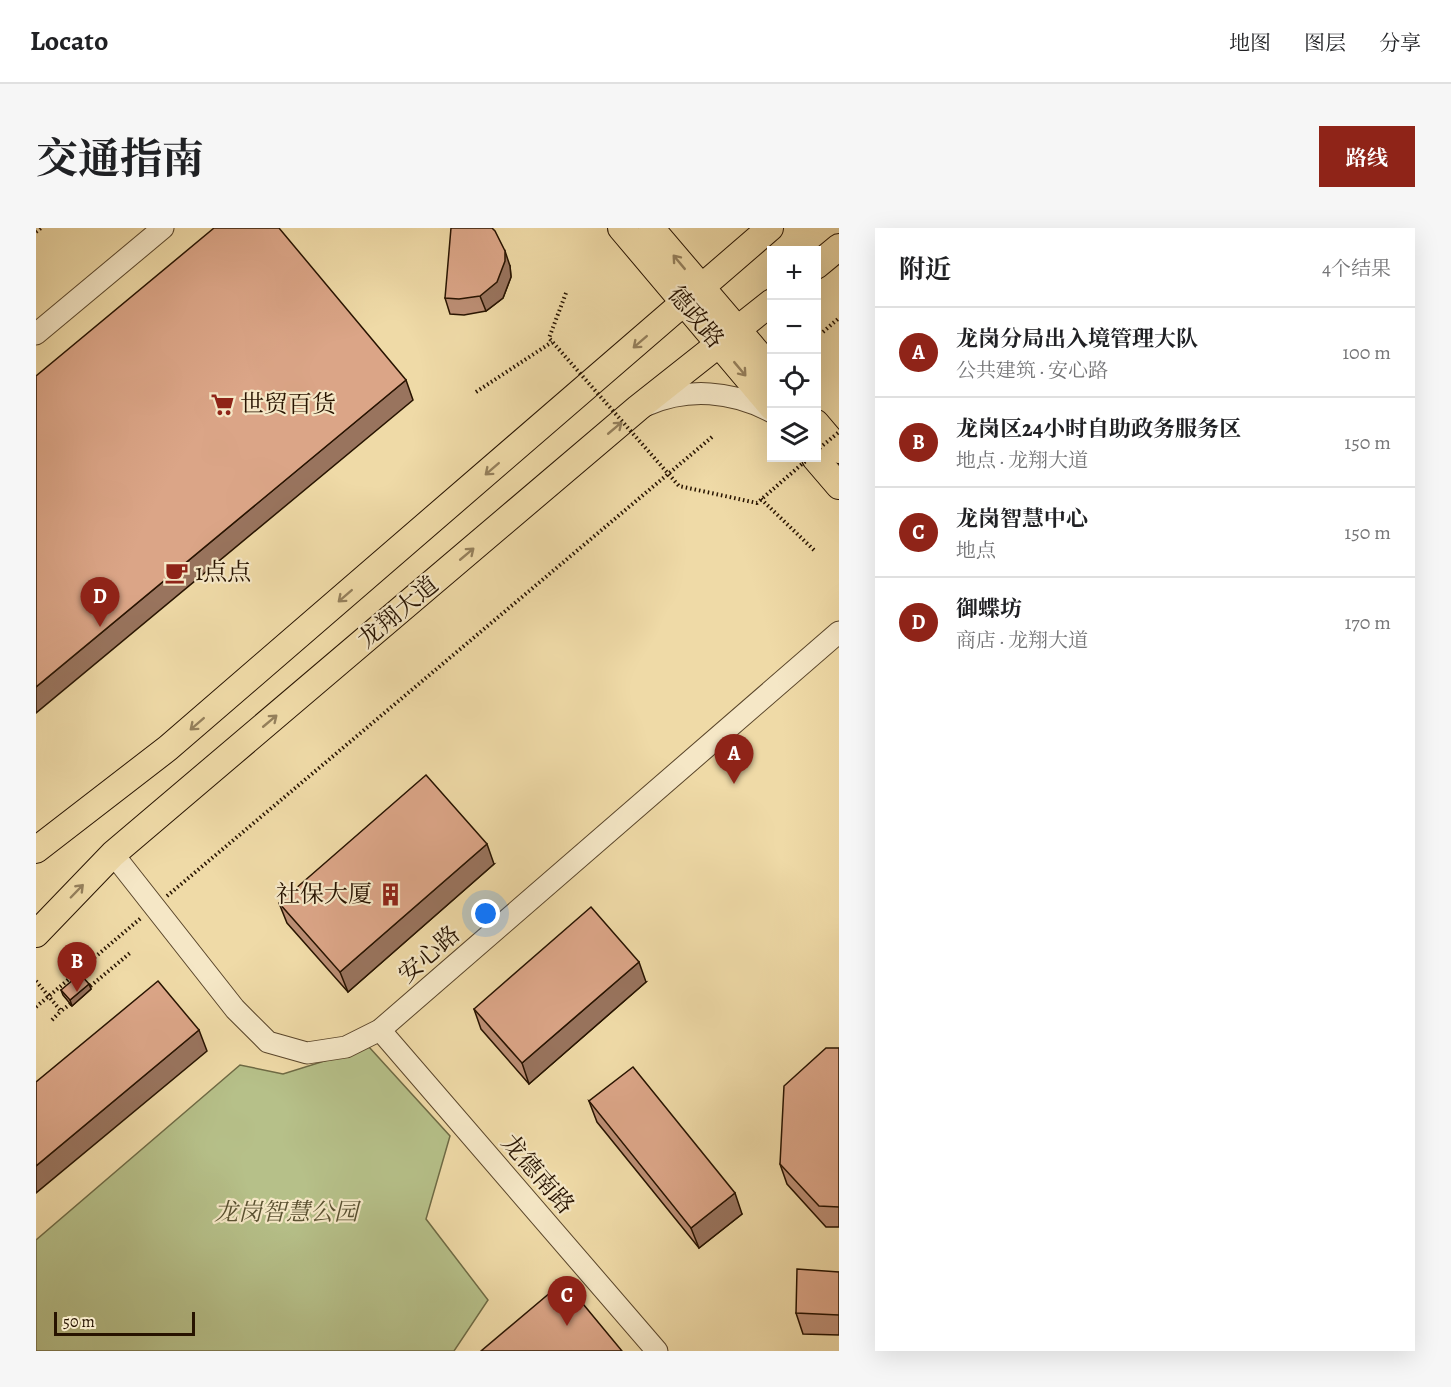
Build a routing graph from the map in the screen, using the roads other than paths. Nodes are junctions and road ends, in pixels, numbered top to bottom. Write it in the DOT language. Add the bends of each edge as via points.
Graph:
graph roads {
  1 [pos="163,228"];
  2 [pos="621,228"];
  3 [pos="651,228"];
  4 [pos="770,228"];
  5 [pos="839,247"];
  6 [pos="821,262"];
  7 [pos="693,296"];
  8 [pos="767,305"];
  9 [pos="36,334"];
  10 [pos="728,337"];
  11 [pos="767,367"];
  12 [pos="767,400"];
  13 [pos="638,408"];
  14 [pos="767,410"];
  15 [pos="821,429"];
  16 [pos="839,450"];
  17 [pos="818,462"];
  18 [pos="839,486"];
  19 [pos="839,632"];
  20 [pos="36,850"];
  21 [pos="113,854"];
  22 [pos="36,934"];
  23 [pos="380,1030"];
  24 [pos="657,1351"];
  1 -- 9 [label="street"];
  2 -- 7 [label="main road, 德政路"];
  7 -- 3 [label="main road, 德政路, one-way"];
  4 -- 7 [label="main road, 龙翔大道"];
  5 -- 6 [label="main road"];
  7 -- 10 [label="main road, 德政路"];
  7 -- 20 [label="main road, 龙翔大道, one-way" via="168,748"];
  8 -- 10 [label="main road, 龙翔大道"];
  10 -- 11 [label="main road, 德政路"];
  10 -- 12 [label="main road, 德政路, one-way"];
  10 -- 13 [label="main road, 龙翔大道"];
  13 -- 14 [label="street" via="674,396 713,393 754,402"];
  21 -- 13 [label="main road, 龙翔大道, one-way"];
  15 -- 16 [label="main road"];
  17 -- 18 [label="main road"];
  19 -- 23 [label="street, 安心路"];
  22 -- 21 [label="main road, 龙翔大道, one-way"];
  21 -- 23 [label="street, 安心路" via="235,1009 268,1042 307,1053 346,1047"];
  23 -- 24 [label="street, 龙德南路"];
}
